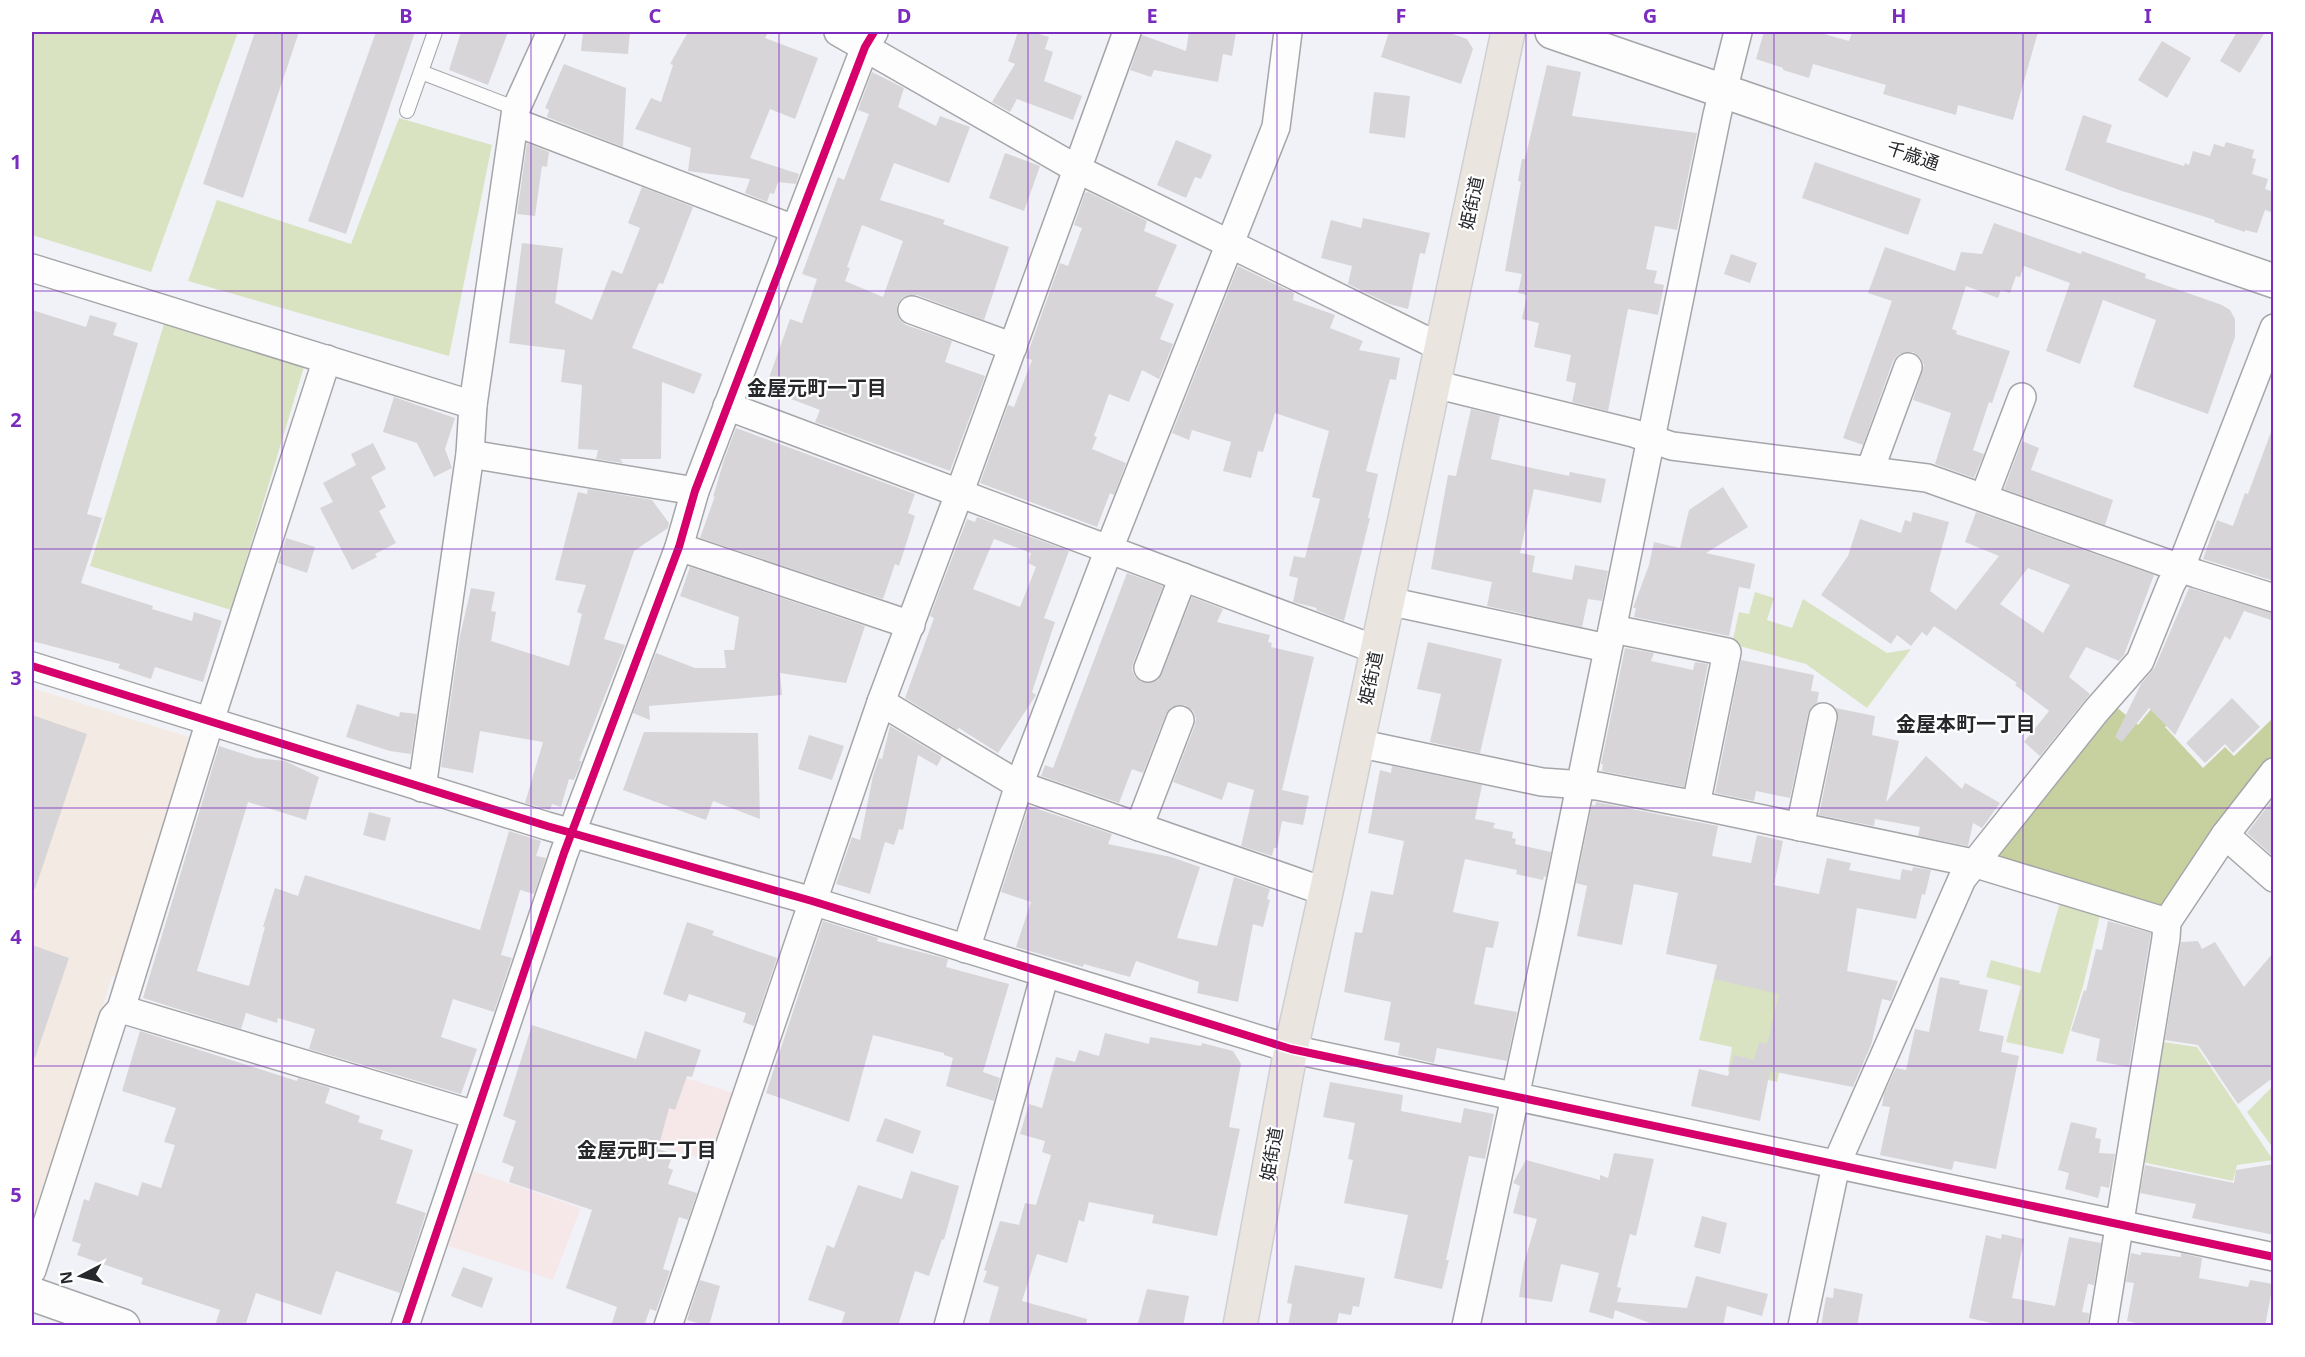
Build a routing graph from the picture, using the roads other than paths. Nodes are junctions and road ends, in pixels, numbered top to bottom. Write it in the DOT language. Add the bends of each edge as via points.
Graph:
graph roads {
  1 [pos="435,32"];
  2 [pos="551,32"];
  3 [pos="838,32"];
  4 [pos="1127,32"];
  5 [pos="1288,32"];
  6 [pos="1508,32"];
  7 [pos="1552,32"];
  8 [pos="1738,32"];
  9 [pos="869,39"];
  10 [pos="421,72"];
  11 [pos="1722,91"];
  12 [pos="407,111"];
  13 [pos="516,116"];
  14 [pos="1077,169"];
  15 [pos="794,229"];
  16 [pos="1229,243"];
  17 [pos="32,268"];
  18 [pos="2274,280"];
  19 [pos="912,310"];
  20 [pos="2274,328"];
  21 [pos="1013,347"];
  22 [pos="1442,348"];
  23 [pos="327,359"];
  24 [pos="1908,367"];
  25 [pos="1434,384"];
  26 [pos="2022,397"];
  27 [pos="473,405"];
  28 [pos="727,406"];
  29 [pos="1651,440"];
  30 [pos="470,454"];
  31 [pos="1870,470"];
  32 [pos="695,491"];
  33 [pos="959,494"];
  34 [pos="1983,497"];
  35 [pos="679,548"];
  36 [pos="1109,549"];
  37 [pos="2181,567"];
  38 [pos="1183,577"];
  39 [pos="2274,598"];
  40 [pos="1388,601"];
  41 [pos="911,625"];
  42 [pos="1610,638"];
  43 [pos="1377,650"];
  44 [pos="32,666"];
  45 [pos="1148,668"];
  46 [pos="881,702"];
  47 [pos="1823,717"];
  48 [pos="1180,720"];
  49 [pos="210,721"];
  50 [pos="1357,743"];
  51 [pos="2274,772"];
  52 [pos="1019,785"];
  53 [pos="1579,785"];
  54 [pos="422,788"];
  55 [pos="1696,805"];
  56 [pos="1139,827"];
  57 [pos="1800,827"];
  58 [pos="571,833"];
  59 [pos="2225,835"];
  60 [pos="1973,863"];
  61 [pos="2274,878"];
  62 [pos="1326,892"];
  63 [pos="812,901"];
  64 [pos="2167,922"];
  65 [pos="966,949"];
  66 [pos="1045,974"];
  67 [pos="121,1009"];
  68 [pos="1290,1049"];
  69 [pos="1515,1096"];
  70 [pos="475,1115"];
  71 [pos="1836,1165"];
  72 [pos="2120,1225"];
  73 [pos="2274,1257"];
  74 [pos="32,1270"];
  75 [pos="32,1294"];
  76 [pos="123,1326"];
  77 [pos="405,1326"];
  78 [pos="668,1326"];
  79 [pos="948,1326"];
  80 [pos="1240,1326"];
  81 [pos="1466,1326"];
  82 [pos="1802,1326"];
  83 [pos="2103,1326"];
  1 -- 10 [label="lane"];
  2 -- 13 [label="street"];
  3 -- 9 [label="street"];
  4 -- 14 [label="street"];
  5 -- 16 [label="street" via="1276,127"];
  6 -- 22 [label="main road, 姫街道"];
  7 -- 11 [label="street, 千歳通"];
  8 -- 11 [label="street"];
  9 -- 14 [label="street"];
  9 -- 15 [label="street"];
  10 -- 12 [label="lane"];
  10 -- 13 [label="lane"];
  11 -- 18 [label="street, 千歳通"];
  11 -- 29 [label="street"];
  13 -- 15 [label="street"];
  13 -- 27 [label="street"];
  14 -- 16 [label="street"];
  14 -- 21 [label="street"];
  15 -- 28 [label="street"];
  16 -- 22 [label="street"];
  16 -- 36 [label="street"];
  17 -- 23 [label="street"];
  19 -- 21 [label="street"];
  20 -- 37 [label="street"];
  21 -- 33 [label="street"];
  22 -- 25 [label="main road, 姫街道"];
  23 -- 27 [label="street"];
  23 -- 49 [label="street"];
  24 -- 31 [label="street"];
  25 -- 29 [label="street"];
  25 -- 40 [label="main road, 姫街道"];
  26 -- 34 [label="street"];
  27 -- 30 [label="street"];
  28 -- 32 [label="street"];
  28 -- 33 [label="street"];
  29 -- 31 [label="street" via="1671,446"];
  29 -- 42 [label="street"];
  30 -- 32 [label="street"];
  30 -- 54 [label="street"];
  31 -- 34 [label="street" via="1927,478"];
  32 -- 35 [label="street"];
  33 -- 36 [label="street"];
  33 -- 41 [label="street"];
  34 -- 37 [label="street"];
  35 -- 41 [label="street"];
  35 -- 58 [label="street"];
  36 -- 38 [label="street"];
  36 -- 52 [label="street"];
  37 -- 39 [label="street"];
  37 -- 60 [label="street" via="2140,661"];
  38 -- 43 [label="street"];
  38 -- 45 [label="street"];
  40 -- 42 [label="street"];
  40 -- 43 [label="main road, 姫街道"];
  41 -- 46 [label="street"];
  42 -- 53 [label="street"];
  42 -- 55 [label="street" via="1727,652"];
  43 -- 50 [label="main road, 姫街道"];
  44 -- 49 [label="street"];
  46 -- 52 [label="street"];
  46 -- 63 [label="street"];
  47 -- 57 [label="street"];
  48 -- 56 [label="street"];
  49 -- 54 [label="street"];
  49 -- 67 [label="street"];
  50 -- 53 [label="street" via="1542,782"];
  50 -- 62 [label="main road, 姫街道"];
  51 -- 59 [label="street"];
  52 -- 56 [label="street"];
  52 -- 65 [label="street"];
  53 -- 55 [label="street"];
  53 -- 69 [label="street"];
  54 -- 58 [label="street"];
  55 -- 57 [label="street"];
  56 -- 62 [label="street"];
  57 -- 60 [label="street"];
  58 -- 63 [label="street"];
  58 -- 70 [label="street"];
  59 -- 61 [label="street"];
  59 -- 64 [label="street"];
  60 -- 64 [label="street"];
  60 -- 71 [label="street" via="1962,879"];
  62 -- 68 [label="main road, 姫街道"];
  63 -- 65 [label="street"];
  63 -- 78 [label="street"];
  64 -- 72 [label="street"];
  65 -- 66 [label="street"];
  66 -- 68 [label="street"];
  66 -- 79 [label="street"];
  67 -- 70 [label="street"];
  67 -- 74 [label="street" via="112,1018"];
  68 -- 69 [label="street"];
  68 -- 80 [label="main road, 姫街道"];
  69 -- 71 [label="street"];
  69 -- 81 [label="street"];
  70 -- 77 [label="street"];
  71 -- 72 [label="street"];
  71 -- 82 [label="street"];
  72 -- 73 [label="street"];
  72 -- 83 [label="street"];
  75 -- 76 [label="street"];
}
